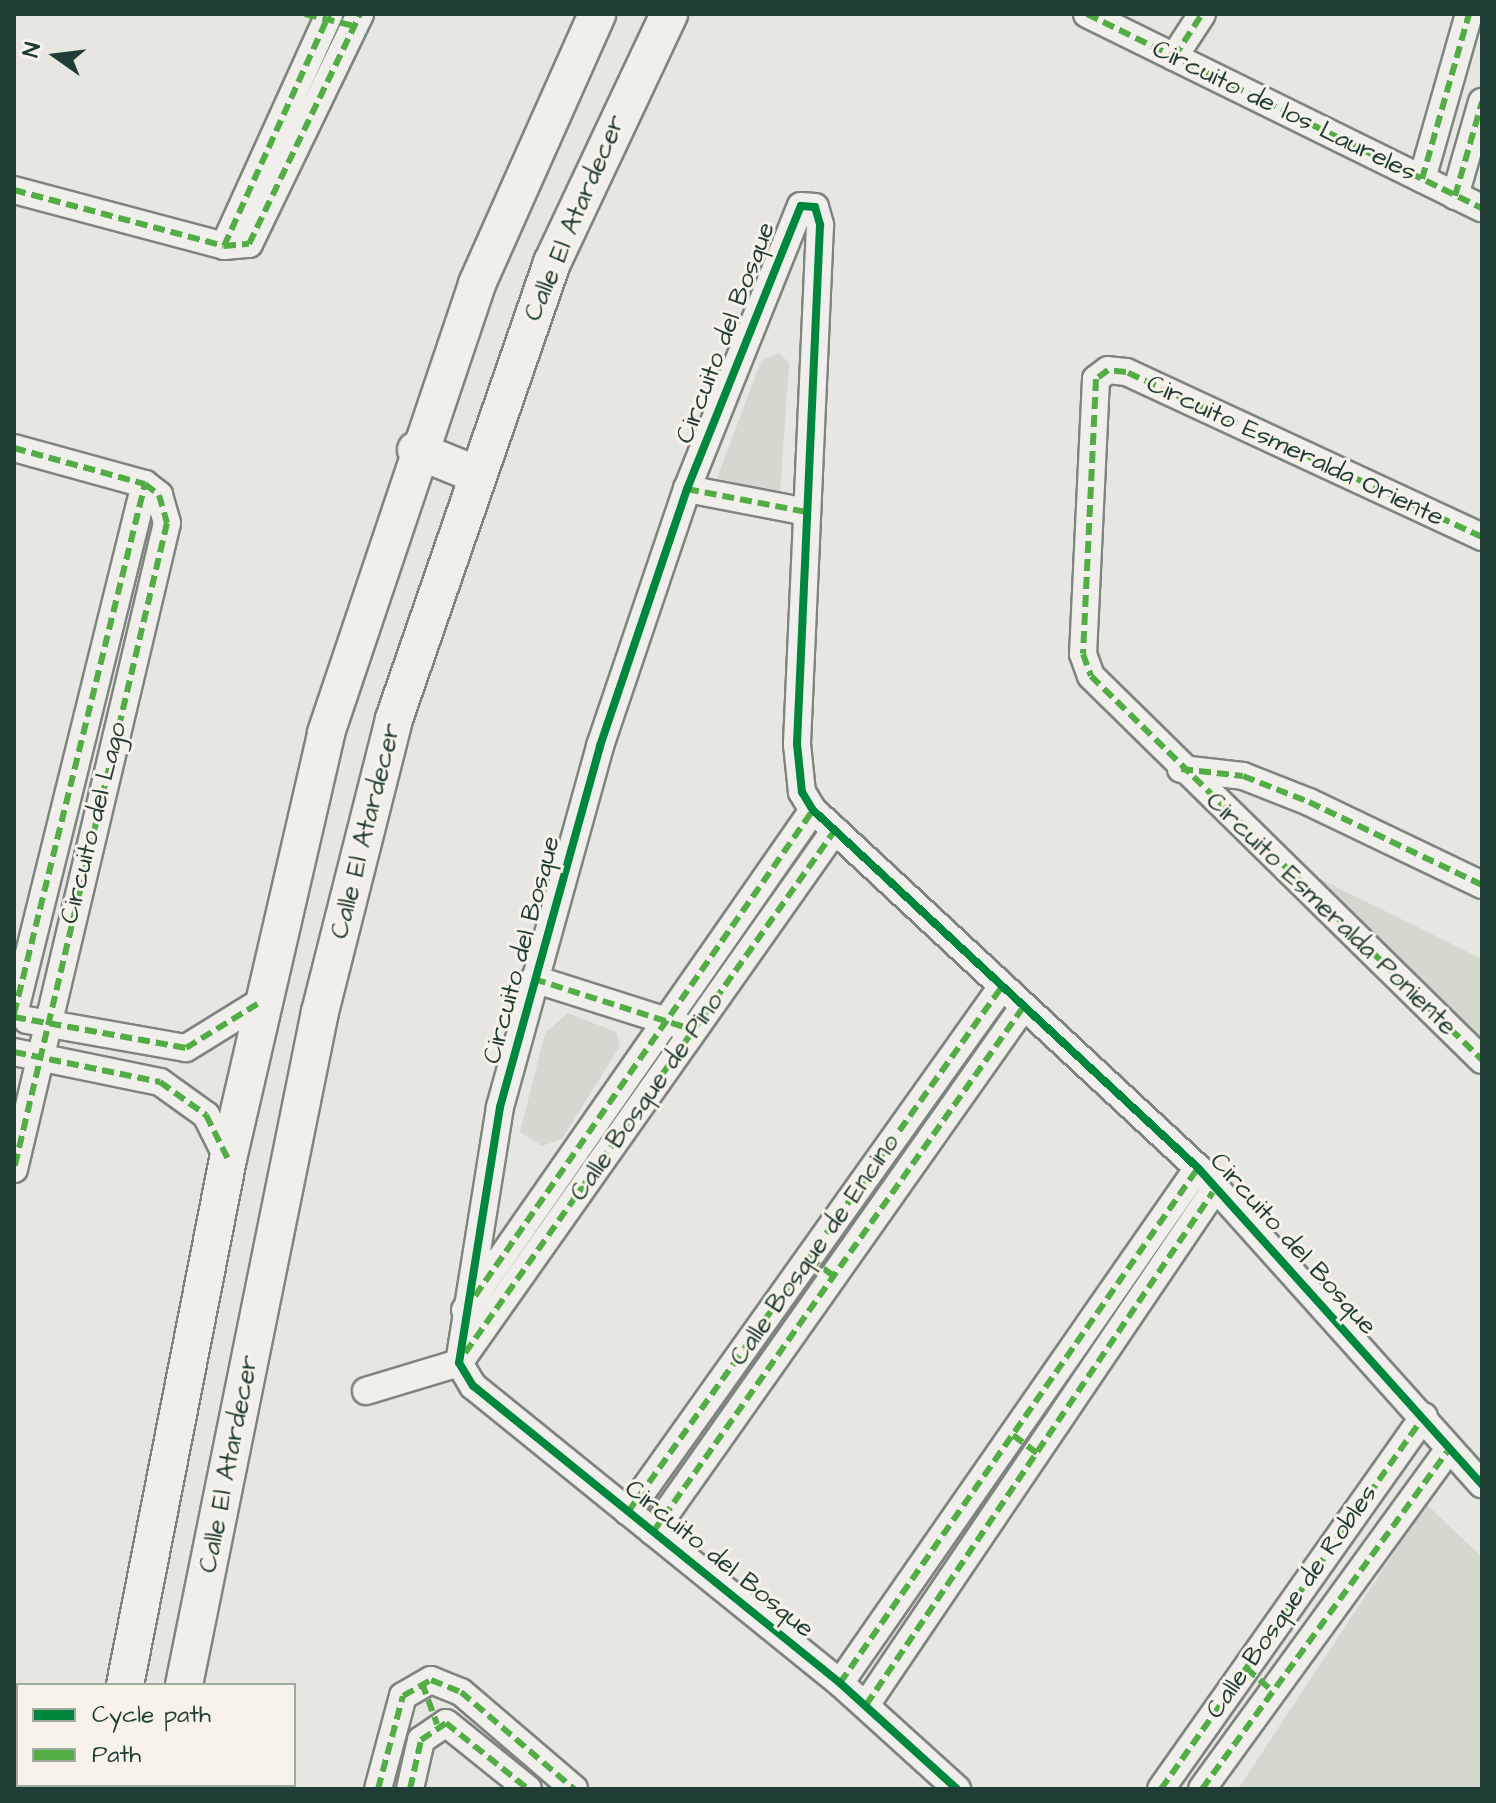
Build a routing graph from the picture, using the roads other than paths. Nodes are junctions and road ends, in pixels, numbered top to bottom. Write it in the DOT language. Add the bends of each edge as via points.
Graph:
graph roads {
  1 [pos="597,14"];
  2 [pos="669,14"];
  3 [pos="1087,14"];
  4 [pos="1202,14"];
  5 [pos="1469,14"];
  6 [pos="320,16"];
  7 [pos="357,20"];
  8 [pos="1174,57"];
  9 [pos="1482,102"];
  10 [pos="1422,179"];
  11 [pos="14,190"];
  12 [pos="1455,196"];
  13 [pos="1482,208"];
  14 [pos="224,246"];
  15 [pos="14,448"];
  16 [pos="416,450"];
  17 [pos="475,474"];
  18 [pos="145,484"];
  19 [pos="687,489"];
  20 [pos="806,512"];
  21 [pos="1482,537"];
  22 [pos="1086,665"];
  23 [pos="1181,769"];
  24 [pos="813,810"];
  25 [pos="835,830"];
  26 [pos="1482,885"];
  27 [pos="534,979"];
  28 [pos="1001,988"];
  29 [pos="262,1001"];
  30 [pos="1022,1009"];
  31 [pos="320,1012"];
  32 [pos="14,1015"];
  33 [pos="665,1022"];
  34 [pos="44,1023"];
  35 [pos="694,1030"];
  36 [pos="26,1055"];
  37 [pos="1482,1060"];
  38 [pos="228,1159"];
  39 [pos="1198,1168"];
  40 [pos="14,1169"];
  41 [pos="1213,1192"];
  42 [pos="809,1258"];
  43 [pos="834,1276"];
  44 [pos="460,1316"];
  45 [pos="459,1363"];
  46 [pos="366,1391"];
  47 [pos="1424,1416"];
  48 [pos="1013,1435"];
  49 [pos="1447,1452"];
  50 [pos="1037,1453"];
  51 [pos="1482,1484"];
  52 [pos="628,1512"];
  53 [pos="653,1532"];
  54 [pos="156,1536"];
  55 [pos="212,1547"];
  56 [pos="1246,1668"];
  57 [pos="125,1683"];
  58 [pos="184,1683"];
  59 [pos="422,1683"];
  60 [pos="840,1683"];
  61 [pos="1271,1690"];
  62 [pos="866,1705"];
  63 [pos="437,1724"];
  64 [pos="378,1789"];
  65 [pos="410,1789"];
  66 [pos="528,1789"];
  67 [pos="574,1789"];
  68 [pos="957,1789"];
  69 [pos="1161,1789"];
  70 [pos="1202,1789"];
  1 -- 16 [label="street" via="521,177"];
  2 -- 17 [label="street, Calle El Atardecer" via="583,188"];
  3 -- 8 [label="street, Circuito de los Laureles"];
  4 -- 8 [label="street"];
  5 -- 10 [label="street"];
  6 -- 7 [label="street"];
  6 -- 14 [label="street"];
  7 -- 14 [label="street" via="258,235 249,244"];
  8 -- 10 [label="street, Circuito de los Laureles"];
  9 -- 12 [label="street"];
  10 -- 12 [label="street, Circuito de los Laureles"];
  11 -- 14 [label="street"];
  12 -- 13 [label="street, Circuito de los Laureles"];
  15 -- 18 [label="street"];
  16 -- 17 [label="street"];
  16 -- 29 [label="street" via="326,733"];
  17 -- 31 [label="street, Calle El Atardecer" via="394,719"];
  18 -- 32 [label="street, Circuito del Lago"];
  18 -- 34 [label="street, Circuito del Lago" via="165,509 165,540"];
  19 -- 20 [label="street"];
  19 -- 20 [label="street, Circuito del Bosque" via="790,224 809,204 820,225"];
  19 -- 27 [label="street, Circuito del Bosque" via="629,651"];
  20 -- 24 [label="street, Circuito del Bosque" via="796,771"];
  21 -- 22 [label="street, Circuito Esmeralda Oriente" via="1126,372 1108,370 1096,379"];
  22 -- 23 [label="street, Circuito Esmeralda Poniente"];
  23 -- 26 [label="street" via="1243,776 1282,791"];
  23 -- 37 [label="street, Circuito Esmeralda Poniente"];
  24 -- 25 [label="street, Circuito del Bosque"];
  24 -- 33 [label="street, Calle Bosque de Pino"];
  25 -- 28 [label="street, Circuito del Bosque"];
  25 -- 35 [label="street, Calle Bosque de Pino"];
  27 -- 33 [label="street"];
  27 -- 44 [label="street, Circuito del Bosque" via="500,1107"];
  28 -- 30 [label="street, Circuito del Bosque"];
  28 -- 42 [label="street, Calle Bosque de Encino"];
  29 -- 31 [label="street"];
  29 -- 34 [label="street" via="186,1048"];
  29 -- 38 [label="street"];
  30 -- 39 [label="street, Circuito del Bosque"];
  30 -- 43 [label="street, Calle Bosque de Encino"];
  31 -- 55 [label="street, Calle El Atardecer"];
  32 -- 34 [label="street"];
  33 -- 35 [label="street"];
  33 -- 44 [label="street, Calle Bosque de Pino"];
  34 -- 36 [label="street, Circuito del Lago"];
  35 -- 45 [label="street, Calle Bosque de Pino"];
  36 -- 38 [label="street" via="160,1082 206,1115"];
  36 -- 40 [label="street, Circuito del Lago"];
  38 -- 54 [label="street"];
  39 -- 41 [label="street, Circuito del Bosque"];
  39 -- 48 [label="street"];
  41 -- 47 [label="street, Circuito del Bosque"];
  41 -- 50 [label="street"];
  42 -- 43 [label="street"];
  42 -- 52 [label="street, Calle Bosque de Encino"];
  43 -- 53 [label="street, Calle Bosque de Encino"];
  44 -- 45 [label="street, Circuito del Bosque"];
  45 -- 46 [label="street"];
  45 -- 52 [label="street, Circuito del Bosque" via="473,1386"];
  47 -- 49 [label="street, Circuito del Bosque"];
  47 -- 56 [label="street, Calle Bosque de Robles"];
  48 -- 50 [label="street"];
  48 -- 60 [label="street"];
  49 -- 51 [label="street, Circuito del Bosque"];
  49 -- 61 [label="street, Calle Bosque de Robles"];
  50 -- 62 [label="street"];
  52 -- 53 [label="street, Circuito del Bosque"];
  53 -- 60 [label="street, Circuito del Bosque"];
  54 -- 55 [label="street"];
  54 -- 57 [label="street"];
  55 -- 58 [label="street, Calle El Atardecer"];
  56 -- 61 [label="street"];
  56 -- 69 [label="street, Calle Bosque de Robles"];
  59 -- 63 [label="street"];
  59 -- 64 [label="street" via="397,1707"];
  59 -- 67 [label="street" via="461,1692"];
  60 -- 62 [label="street, Circuito del Bosque"];
  61 -- 70 [label="street, Calle Bosque de Robles"];
  62 -- 68 [label="street, Circuito del Bosque"];
  63 -- 65 [label="street" via="421,1740"];
  63 -- 66 [label="street" via="457,1727"];
}
